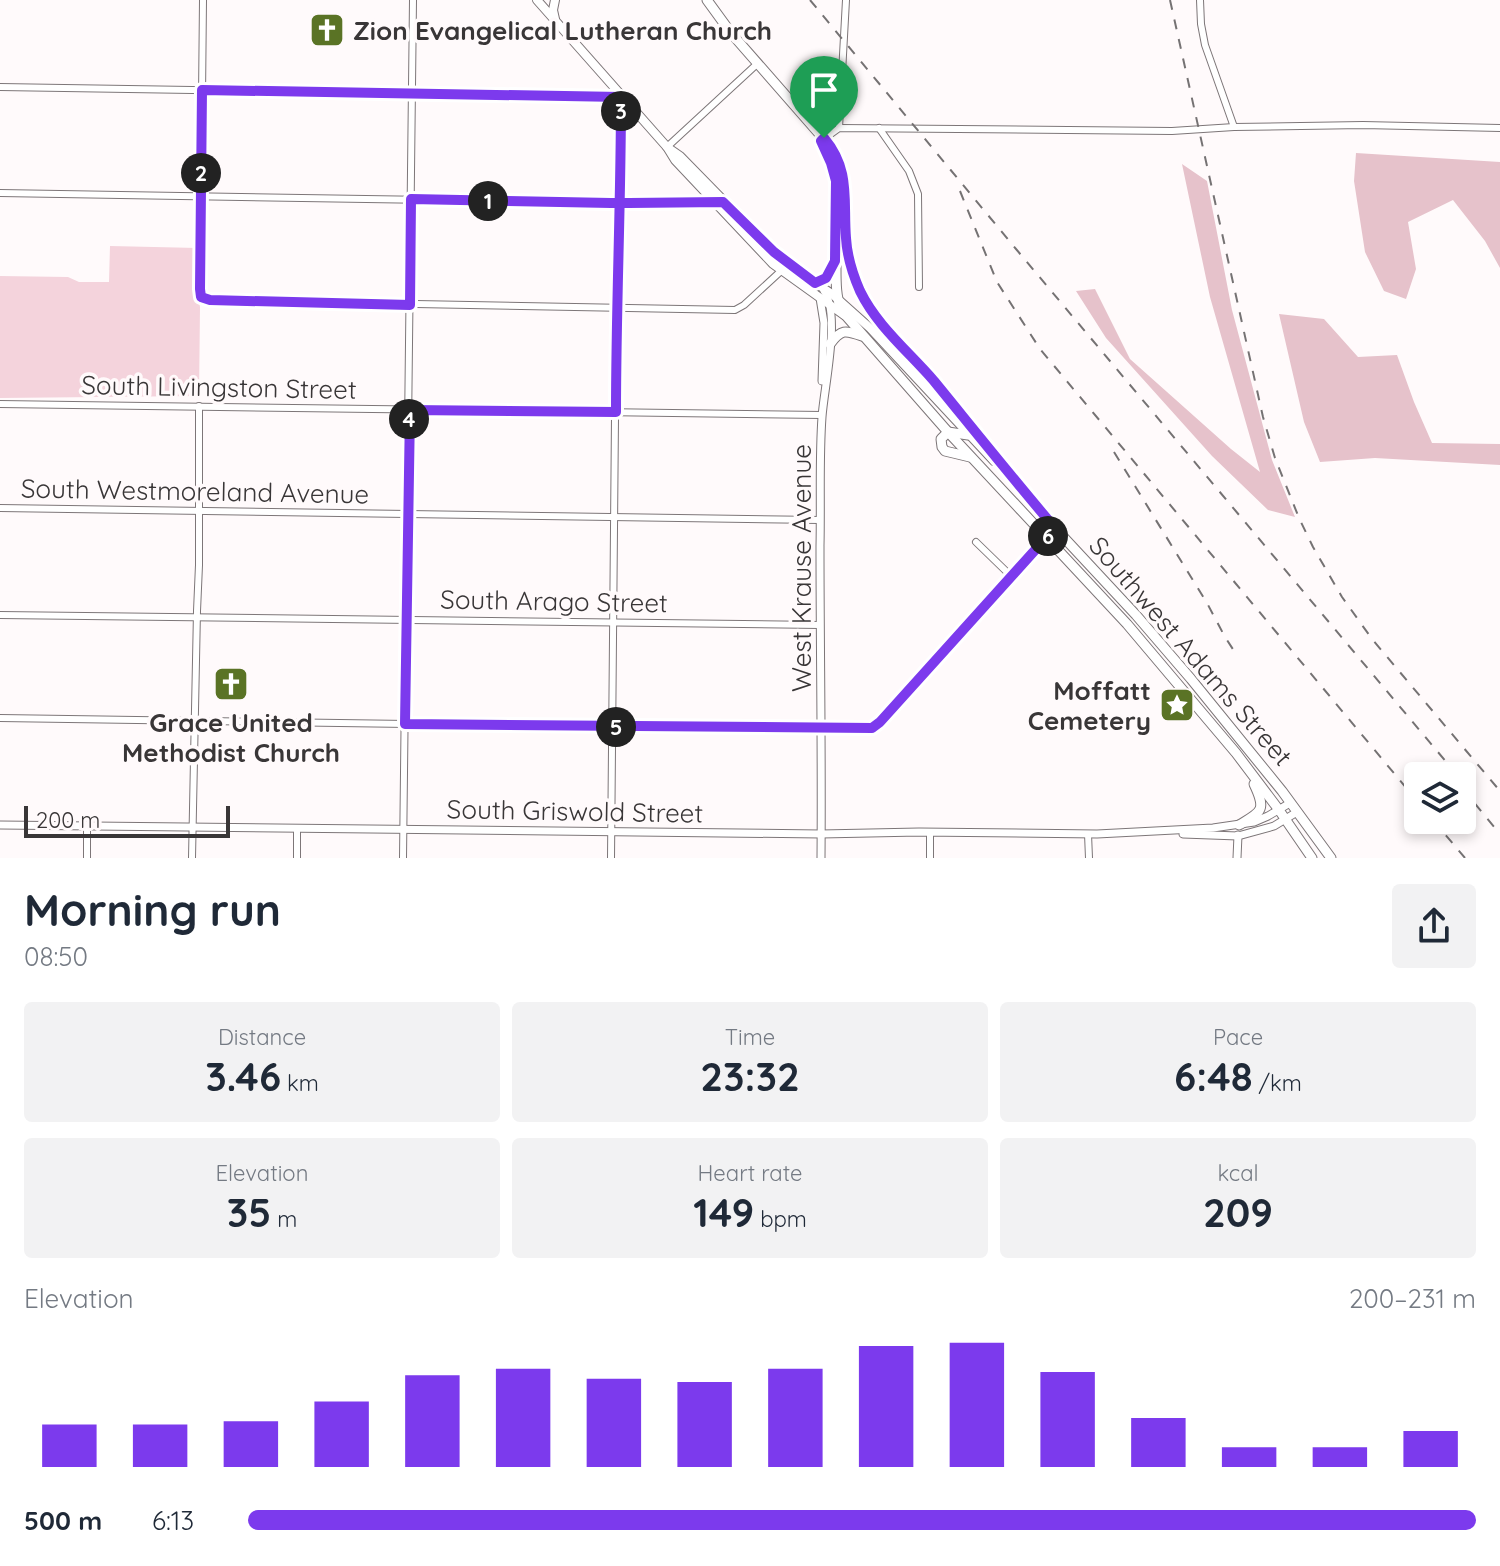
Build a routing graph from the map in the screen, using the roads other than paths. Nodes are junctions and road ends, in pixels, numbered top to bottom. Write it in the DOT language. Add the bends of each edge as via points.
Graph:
graph roads {
  1 [pos="203,0"];
  2 [pos="413,0"];
  3 [pos="537,0"];
  4 [pos="555,0"];
  5 [pos="707,0"];
  6 [pos="846,0"];
  7 [pos="1200,0"];
  8 [pos="555,20"];
  9 [pos="757,64"];
  10 [pos="0,87"];
  11 [pos="202,90"];
  12 [pos="412,94"];
  13 [pos="621,97"];
  14 [pos="1234,127"];
  15 [pos="839,128"];
  16 [pos="879,128"];
  17 [pos="1500,128"];
  18 [pos="823,140"];
  19 [pos="667,147"];
  20 [pos="0,193"];
  21 [pos="201,196"];
  22 [pos="411,199"];
  23 [pos="718,202"];
  24 [pos="620,203"];
  25 [pos="835,261"];
  26 [pos="781,271"];
  27 [pos="816,283"];
  28 [pos="919,287"];
  29 [pos="820,298"];
  30 [pos="834,302"];
  31 [pos="410,305"];
  32 [pos="616,308"];
  33 [pos="865,337"];
  34 [pos="830,344"];
  35 [pos="0,404"];
  36 [pos="199,406"];
  37 [pos="410,410"];
  38 [pos="616,412"];
  39 [pos="822,415"];
  40 [pos="948,432"];
  41 [pos="968,435"];
  42 [pos="972,458"];
  43 [pos="1023,490"];
  44 [pos="0,508"];
  45 [pos="199,511"];
  46 [pos="408,514"];
  47 [pos="614,517"];
  48 [pos="820,520"];
  49 [pos="1055,528"];
  50 [pos="1046,537"];
  51 [pos="976,542"];
  52 [pos="1011,576"];
  53 [pos="0,615"];
  54 [pos="197,617"];
  55 [pos="406,619"];
  56 [pos="613,622"];
  57 [pos="820,625"];
  58 [pos="0,718"];
  59 [pos="194,721"];
  60 [pos="405,724"];
  61 [pos="612,727"];
  62 [pos="820,728"];
  63 [pos="1236,753"];
  64 [pos="1290,803"];
  65 [pos="1279,810"];
  66 [pos="1297,812"];
  67 [pos="1285,819"];
  68 [pos="0,825"];
  69 [pos="1239,825"];
  70 [pos="87,826"];
  71 [pos="192,827"];
  72 [pos="297,828"];
  73 [pos="404,829"];
  74 [pos="612,831"];
  75 [pos="930,832"];
  76 [pos="1149,832"];
  77 [pos="821,834"];
  78 [pos="1088,834"];
  79 [pos="1238,836"];
  80 [pos="87,858"];
  81 [pos="192,858"];
  82 [pos="297,858"];
  83 [pos="403,858"];
  84 [pos="611,858"];
  85 [pos="821,858"];
  86 [pos="930,858"];
  87 [pos="1089,858"];
  88 [pos="1237,858"];
  89 [pos="1312,858"];
  90 [pos="1331,858"];
  1 -- 11 [label="street"];
  2 -- 12 [label="street"];
  3 -- 8 [label="main road, Southwest Adams Street"];
  4 -- 8 [label="main road"];
  5 -- 9 [label="main road"];
  6 -- 15 [label="street"];
  7 -- 14 [label="street" via="1205,45"];
  8 -- 13 [label="main road, Southwest Adams Street"];
  9 -- 18 [label="main road"];
  9 -- 19 [label="street"];
  10 -- 11 [label="street"];
  11 -- 12 [label="street"];
  11 -- 21 [label="street"];
  12 -- 13 [label="street"];
  12 -- 22 [label="street"];
  13 -- 19 [label="main road, Southwest Adams Street"];
  13 -- 24 [label="street"];
  14 -- 16 [label="street"];
  14 -- 17 [label="street"];
  15 -- 16 [label="street"];
  15 -- 18 [label="street"];
  16 -- 28 [label="street" via="918,194"];
  18 -- 25 [label="main road, Southwest Adams Street" via="836,181"];
  18 -- 43 [label="main road" via="841,167 847,247 866,302"];
  19 -- 23 [label="main road, Southwest Adams Street"];
  20 -- 21 [label="street"];
  21 -- 22 [label="street"];
  21 -- 31 [label="street" via="204,300"];
  22 -- 24 [label="street"];
  22 -- 31 [label="street"];
  23 -- 24 [label="street"];
  23 -- 26 [label="main road, Southwest Adams Street"];
  23 -- 27 [label="main road, Southwest Adams Street"];
  24 -- 32 [label="street"];
  25 -- 27 [label="main road" via="826,278"];
  25 -- 30 [label="main road, Southwest Adams Street"];
  26 -- 29 [label="main road, Southwest Adams Street"];
  26 -- 32 [label="street" via="738,309"];
  27 -- 30 [label="main road, Southwest Adams Street"];
  29 -- 30 [label="main road, Southwest Adams Street"];
  29 -- 39 [label="street"];
  30 -- 33 [label="main road, Southwest Adams Street"];
  30 -- 34 [label="street, West Krause Avenue"];
  30 -- 41 [label="main road, Southwest Adams Street" via="878,335"];
  31 -- 32 [label="street"];
  31 -- 37 [label="street"];
  32 -- 38 [label="street"];
  33 -- 34 [label="main road" via="843,332"];
  33 -- 40 [label="main road, Southwest Adams Street"];
  34 -- 39 [label="street, West Krause Avenue"];
  35 -- 36 [label="street, South Livingston Street"];
  36 -- 37 [label="street, South Livingston Street"];
  36 -- 45 [label="street"];
  37 -- 38 [label="street, South Livingston Street"];
  37 -- 46 [label="street"];
  38 -- 39 [label="street, South Livingston Street"];
  38 -- 47 [label="street"];
  39 -- 48 [label="street, West Krause Avenue"];
  40 -- 41 [label="main road"];
  40 -- 42 [label="main road, Southwest Adams Street"];
  40 -- 42 [label="main road" via="941,439 945,451"];
  41 -- 43 [label="main road, Southwest Adams Street"];
  42 -- 50 [label="main road, Southwest Adams Street"];
  43 -- 49 [label="main road, Southwest Adams Street"];
  44 -- 45 [label="street, South Westmoreland Avenue"];
  45 -- 46 [label="street, South Westmoreland Avenue"];
  45 -- 54 [label="street"];
  46 -- 47 [label="street, South Westmoreland Avenue"];
  46 -- 55 [label="street"];
  47 -- 48 [label="street, South Westmoreland Avenue"];
  47 -- 56 [label="street"];
  48 -- 57 [label="street, West Krause Avenue"];
  49 -- 50 [label="street"];
  49 -- 64 [label="main road, Southwest Adams Street" via="1154,636"];
  50 -- 52 [label="street"];
  50 -- 63 [label="main road, Southwest Adams Street"];
  51 -- 52 [label="street"];
  52 -- 62 [label="street" via="877,725"];
  53 -- 54 [label="street, South Arago Street"];
  54 -- 55 [label="street, South Arago Street"];
  54 -- 59 [label="street"];
  55 -- 56 [label="street, South Arago Street"];
  55 -- 60 [label="street"];
  56 -- 57 [label="street, South Arago Street"];
  56 -- 61 [label="street"];
  57 -- 62 [label="street, West Krause Avenue"];
  58 -- 59 [label="street"];
  59 -- 60 [label="street"];
  59 -- 71 [label="street"];
  60 -- 61 [label="street"];
  60 -- 73 [label="street"];
  61 -- 62 [label="street"];
  61 -- 74 [label="street"];
  62 -- 77 [label="street, West Krause Avenue"];
  63 -- 65 [label="main road, Southwest Adams Street"];
  63 -- 69 [label="main road" via="1261,803 1256,815"];
  64 -- 65 [label="street, South Griswold Street"];
  64 -- 66 [label="main road, Southwest Adams Street"];
  65 -- 67 [label="main road, Southwest Adams Street"];
  65 -- 69 [label="street, South Griswold Street"];
  66 -- 67 [label="street, South Griswold Street"];
  66 -- 90 [label="main road, Southwest Adams Street"];
  67 -- 79 [label="street, South Griswold Street"];
  67 -- 89 [label="main road, Southwest Adams Street"];
  68 -- 70 [label="street, South Griswold Street"];
  69 -- 76 [label="street, South Griswold Street"];
  69 -- 79 [label="street"];
  70 -- 71 [label="street, South Griswold Street"];
  70 -- 80 [label="street"];
  71 -- 72 [label="street, South Griswold Street"];
  71 -- 81 [label="street"];
  72 -- 73 [label="street, South Griswold Street"];
  72 -- 82 [label="street"];
  73 -- 74 [label="street, South Griswold Street"];
  73 -- 83 [label="street"];
  74 -- 77 [label="street, South Griswold Street"];
  74 -- 84 [label="street"];
  75 -- 77 [label="street, South Griswold Street"];
  75 -- 78 [label="street, South Griswold Street"];
  75 -- 86 [label="street"];
  76 -- 78 [label="street, South Griswold Street"];
  76 -- 79 [label="street, South Griswold Street"];
  77 -- 85 [label="street, West Krause Avenue"];
  78 -- 87 [label="street"];
  79 -- 88 [label="street"];
}
